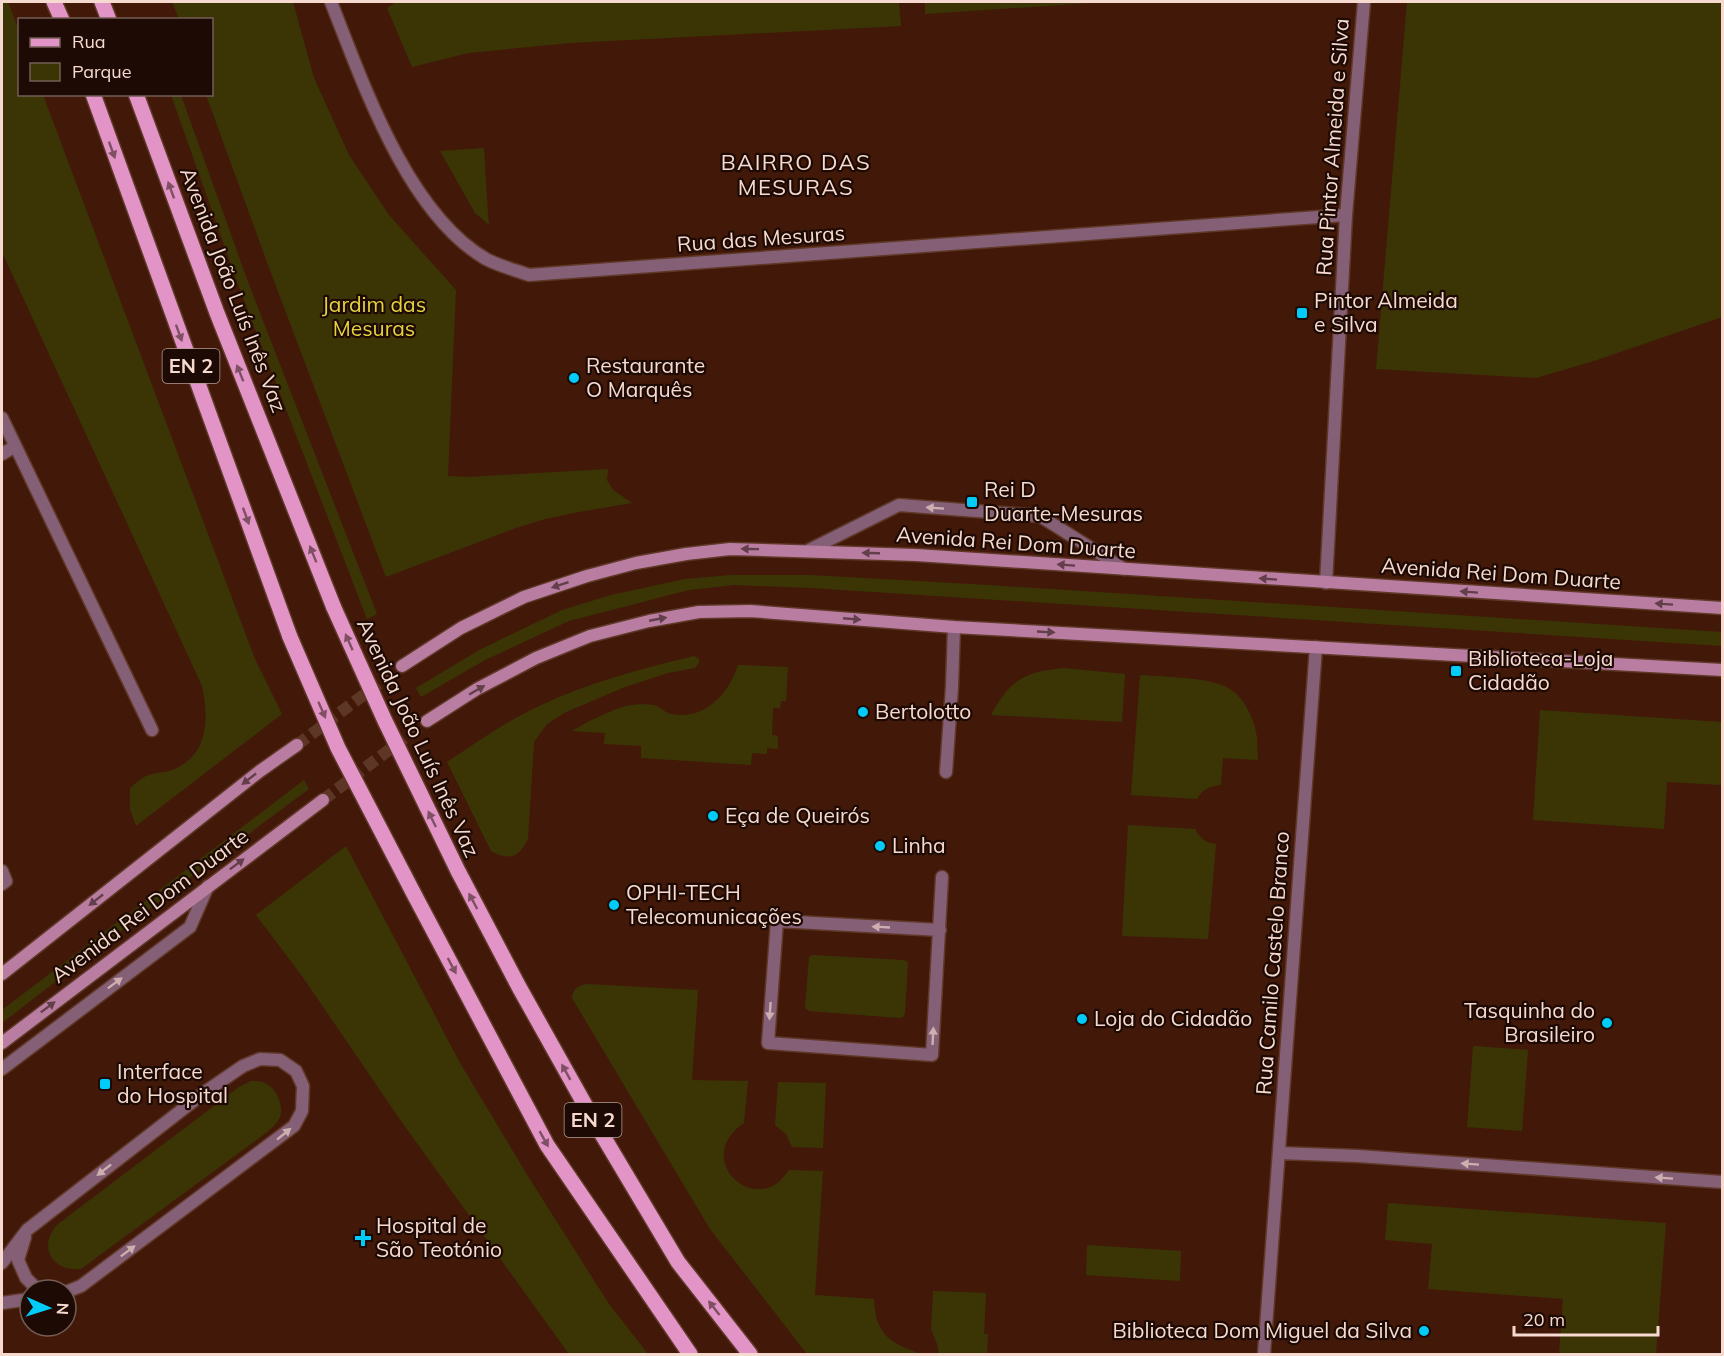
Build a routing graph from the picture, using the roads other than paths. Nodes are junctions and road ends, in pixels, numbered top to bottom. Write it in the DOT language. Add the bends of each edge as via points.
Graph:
graph roads {
  1 [pos="54,2"];
  2 [pos="102,2"];
  3 [pos="331,2"];
  4 [pos="1364,2"];
  5 [pos="61,18"];
  6 [pos="107,18"];
  7 [pos="94,96"];
  8 [pos="137,96"];
  9 [pos="1346,215"];
  10 [pos="2,418"];
  11 [pos="14,447"];
  12 [pos="2,454"];
  13 [pos="809,550"];
  14 [pos="1124,569"];
  15 [pos="1326,583"];
  16 [pos="1722,608"];
  17 [pos="954,627"];
  18 [pos="1316,647"];
  19 [pos="402,666"];
  20 [pos="1722,670"];
  21 [pos="427,721"];
  22 [pos="152,730"];
  23 [pos="297,745"];
  24 [pos="946,772"];
  25 [pos="324,800"];
  26 [pos="2,872"];
  27 [pos="942,877"];
  28 [pos="2,884"];
  29 [pos="208,886"];
  30 [pos="939,930"];
  31 [pos="2,974"];
  32 [pos="2,1043"];
  33 [pos="2,1069"];
  34 [pos="1279,1153"];
  35 [pos="1722,1182"];
  36 [pos="27,1230"];
  37 [pos="2,1263"];
  38 [pos="26,1278"];
  39 [pos="78,1287"];
  40 [pos="18,1301"];
  41 [pos="2,1303"];
  42 [pos="690,1354"];
  43 [pos="750,1354"];
  44 [pos="1264,1354"];
  1 -- 5 [label="main road"];
  2 -- 6 [label="main road"];
  3 -- 9 [label="street, Rua das Mesuras" via="393,150 430,207 461,241 487,260 529,275"];
  4 -- 9 [label="street, Rua Pintor Almeida e Silva"];
  7 -- 42 [label="main road, EN 2, one-way, bridge" via="290,638 338,748 547,1145"];
  43 -- 8 [label="main road, Avenida João Luís Inês Vaz / EN 2, one-way, bridge" via="672,1252 594,1121 458,871 334,608 217,313"];
  9 -- 15 [label="street, Rua Pintor Almeida e Silva"];
  10 -- 11 [label="street"];
  11 -- 12 [label="street"];
  11 -- 22 [label="street"];
  14 -- 13 [label="main road, Avenida Rei Dom Duarte, one-way"];
  14 -- 13 [label="street, one-way" via="1040,516 899,505"];
  13 -- 19 [label="main road, Avenida Rei Dom Duarte, one-way" via="730,549 686,554 587,576 492,612"];
  15 -- 14 [label="main road, Avenida Rei Dom Duarte, one-way"];
  16 -- 15 [label="main road, Avenida Rei Dom Duarte, one-way"];
  17 -- 18 [label="main road, one-way"];
  21 -- 17 [label="main road, one-way" via="536,658 590,636 689,613 750,610"];
  17 -- 24 [label="street"];
  18 -- 20 [label="main road"];
  18 -- 34 [label="street, Rua Camilo Castelo Branco"];
  23 -- 31 [label="main road, Avenida Rei Dom Duarte, one-way"];
  29 -- 25 [label="main road, Avenida Rei Dom Duarte, one-way"];
  26 -- 28 [label="street" via="6,881"];
  27 -- 30 [label="street"];
  32 -- 29 [label="main road, Avenida Rei Dom Duarte, one-way"];
  33 -- 29 [label="street, one-way" via="190,927"];
  30 -- 30 [label="street, one-way" via="777,921 768,1043 932,1055"];
  35 -- 34 [label="street, one-way"];
  34 -- 44 [label="street, Rua Camilo Castelo Branco"];
  36 -- 37 [label="street"];
  36 -- 38 [label="street" via="18,1260"];
  39 -- 36 [label="street, one-way" via="294,1126 302,1111 303,1086 296,1071 280,1060 261,1059 243,1066"];
  40 -- 41 [label="street"];
}
